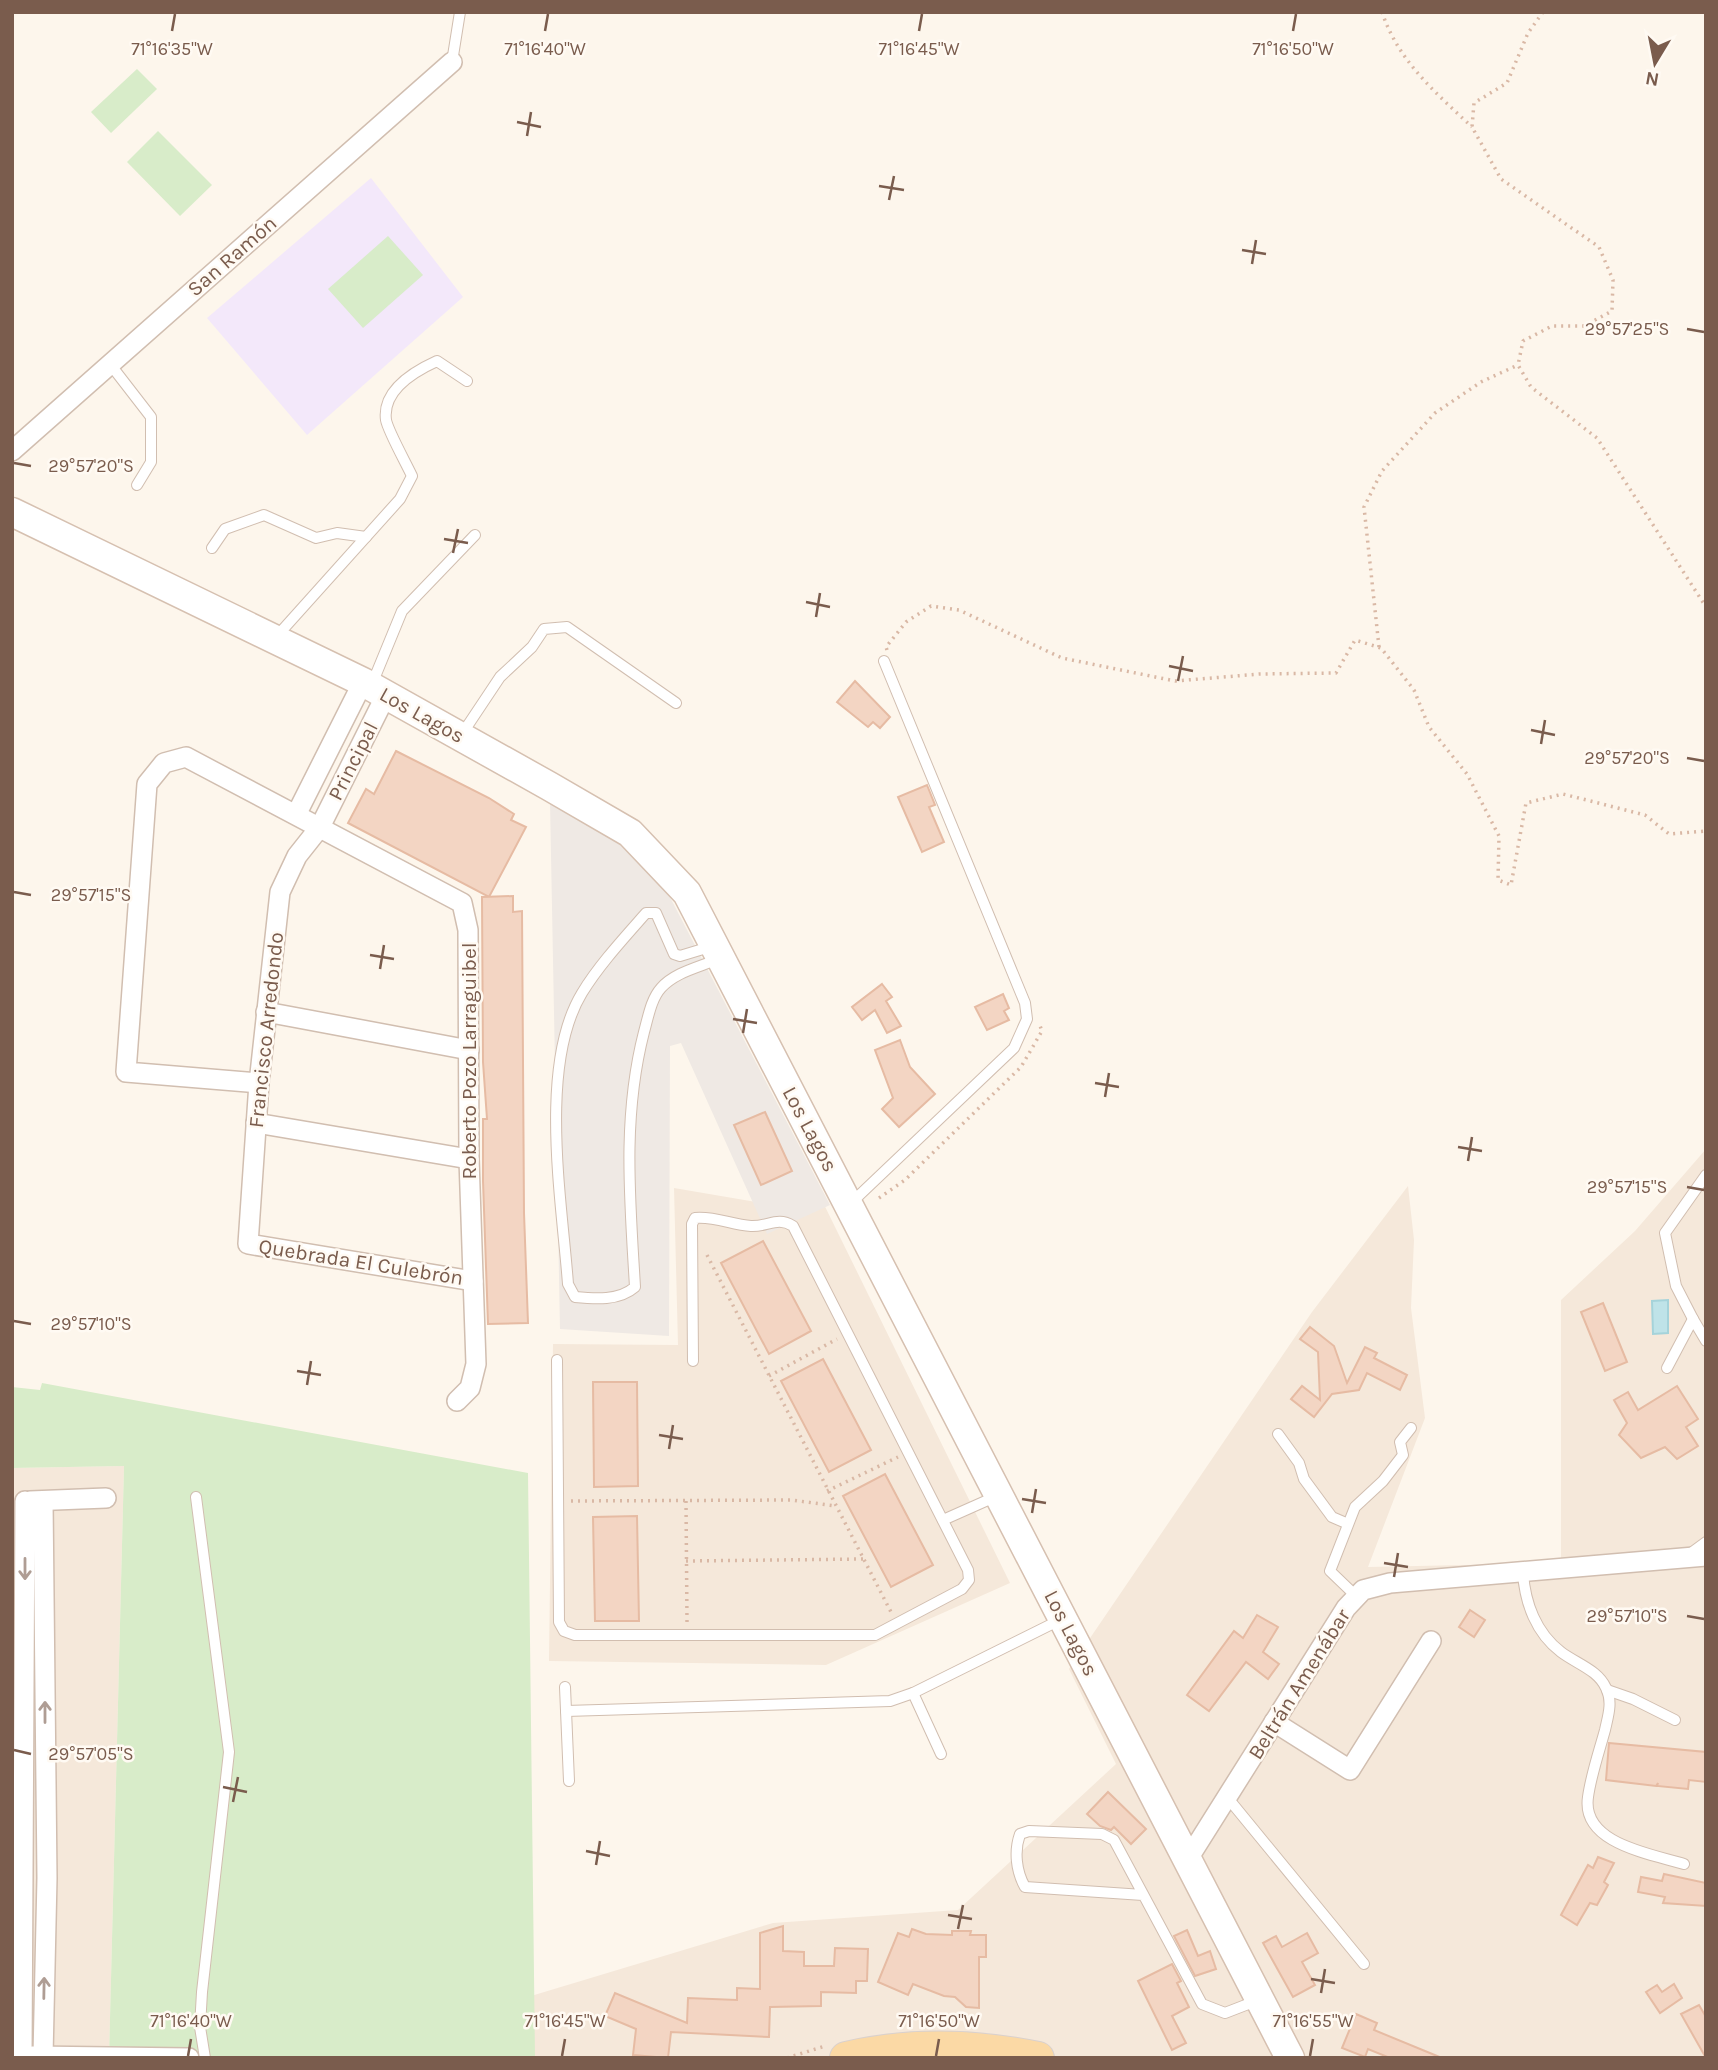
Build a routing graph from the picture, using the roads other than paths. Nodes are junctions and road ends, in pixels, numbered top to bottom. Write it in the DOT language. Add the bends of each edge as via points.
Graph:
graph roads {
  1 [pos="460,12"];
  2 [pos="452,62"];
  3 [pos="110,364"];
  4 [pos="467,381"];
  5 [pos="12,451"];
  6 [pos="136,485"];
  7 [pos="12,512"];
  8 [pos="475,535"];
  9 [pos="366,537"];
  10 [pos="212,548"];
  11 [pos="274,639"];
  12 [pos="888,660"];
  13 [pos="374,688"];
  14 [pos="676,703"];
  15 [pos="461,737"];
  16 [pos="297,813"];
  17 [pos="320,827"];
  18 [pos="716,953"];
  19 [pos="266,1012"];
  20 [pos="469,1050"];
  21 [pos="259,1083"];
  22 [pos="256,1123"];
  23 [pos="469,1158"];
  24 [pos="1706,1175"];
  25 [pos="852,1209"];
  26 [pos="248,1244"];
  27 [pos="473,1281"];
  28 [pos="1693,1319"];
  29 [pos="1706,1342"];
  30 [pos="557,1360"];
  31 [pos="693,1361"];
  32 [pos="1667,1368"];
  33 [pos="457,1401"];
  34 [pos="1410,1428"];
  35 [pos="1278,1434"];
  36 [pos="999,1495"];
  37 [pos="195,1497"];
  38 [pos="106,1498"];
  39 [pos="27,1501"];
  40 [pos="943,1520"];
  41 [pos="1346,1523"];
  42 [pos="1706,1542"];
  43 [pos="1706,1556"];
  44 [pos="1674,1559"];
  45 [pos="1523,1573"];
  46 [pos="1356,1596"];
  47 [pos="1063,1618"];
  48 [pos="1431,1641"];
  49 [pos="45,1674"];
  50 [pos="24,1675"];
  51 [pos="565,1687"];
  52 [pos="1607,1690"];
  53 [pos="913,1693"];
  54 [pos="566,1711"];
  55 [pos="1675,1720"];
  56 [pos="1274,1722"];
  57 [pos="941,1754"];
  58 [pos="569,1781"];
  59 [pos="1227,1797"];
  60 [pos="1188,1858"];
  61 [pos="1684,1864"];
  62 [pos="47,1878"];
  63 [pos="24,1880"];
  64 [pos="1143,1895"];
  65 [pos="1364,1964"];
  66 [pos="1260,1999"];
  67 [pos="17,2056"];
  68 [pos="43,2056"];
  69 [pos="188,2058"];
  70 [pos="205,2058"];
  71 [pos="846,2058"];
  72 [pos="1038,2058"];
  73 [pos="1290,2058"];
  1 -- 2 [label="lane"];
  2 -- 3 [label="street, San Ramón"];
  3 -- 5 [label="street, San Ramón"];
  3 -- 6 [label="lane" via="151,417 151,462"];
  4 -- 9 [label="lane" via="437,361 409,374 390,400 386,420 412,476 400,499"];
  7 -- 11 [label="main road, Los Lagos"];
  8 -- 13 [label="lane" via="402,611"];
  9 -- 10 [label="lane" via="337,533 316,538 264,515 225,529"];
  9 -- 11 [label="lane"];
  11 -- 13 [label="main road, Los Lagos"];
  12 -- 25 [label="lane" via="1025,1003 1027,1019 1014,1048"];
  13 -- 15 [label="main road, Los Lagos"];
  13 -- 16 [label="street, Principal"];
  13 -- 17 [label="street, Principal"];
  14 -- 15 [label="lane" via="567,627 544,629 500,677"];
  15 -- 18 [label="main road, Los Lagos" via="630,833 687,893"];
  16 -- 17 [label="street, Roberto Pozo Larraguibel"];
  16 -- 21 [label="street, Roberto Pozo Larraguibel" via="186,757 163,763 147,784 126,1072"];
  17 -- 19 [label="street, Francisco Arredondo" via="297,856 280,892"];
  17 -- 20 [label="street, Roberto Pozo Larraguibel" via="461,903 468,930"];
  18 -- 18 [label="lane" via="674,954 656,913 646,913 582,993 574,1010 555,1102 568,1284 575,1297 626,1295 635,1287 628,1140 638,1054 661,988"];
  18 -- 25 [label="main road, Los Lagos"];
  19 -- 20 [label="street"];
  19 -- 21 [label="street, Francisco Arredondo"];
  20 -- 23 [label="street, Roberto Pozo Larraguibel"];
  21 -- 22 [label="street, Francisco Arredondo"];
  22 -- 23 [label="street"];
  22 -- 26 [label="street, Francisco Arredondo"];
  23 -- 27 [label="street, Roberto Pozo Larraguibel"];
  24 -- 28 [label="lane" via="1665,1233 1676,1286"];
  25 -- 36 [label="main road, Los Lagos"];
  26 -- 27 [label="street, Quebrada El Culebrón"];
  27 -- 33 [label="street, Roberto Pozo Larraguibel" via="476,1364 470,1388"];
  28 -- 29 [label="lane"];
  28 -- 32 [label="lane"];
  30 -- 40 [label="lane" via="559,1622 564,1631 876,1635 962,1589 969,1580"];
  31 -- 40 [label="lane" via="695,1218 750,1226 785,1221 793,1226"];
  34 -- 41 [label="lane" via="1400,1442 1403,1455"];
  35 -- 41 [label="lane" via="1332,1517"];
  36 -- 40 [label="lane"];
  36 -- 47 [label="main road, Los Lagos"];
  37 -- 70 [label="lane" via="229,1752 202,1992 200,2027"];
  38 -- 39 [label="street"];
  39 -- 49 [label="street"];
  39 -- 50 [label="street, one-way"];
  41 -- 46 [label="lane" via="1330,1571"];
  42 -- 44 [label="lane"];
  43 -- 44 [label="street, Beltrán Amenábar"];
  44 -- 45 [label="street, Beltrán Amenábar"];
  45 -- 46 [label="street, Beltrán Amenábar" via="1390,1583"];
  45 -- 52 [label="lane" via="1531,1612 1544,1634 1561,1652 1598,1675"];
  46 -- 56 [label="street, Beltrán Amenábar"];
  47 -- 53 [label="lane"];
  47 -- 60 [label="main road, Los Lagos"];
  48 -- 56 [label="street" via="1350,1770"];
  49 -- 50 [label="street"];
  62 -- 49 [label="street, one-way"];
  50 -- 63 [label="street"];
  51 -- 54 [label="lane"];
  52 -- 55 [label="lane"];
  52 -- 61 [label="lane" via="1609,1712 1587,1799 1591,1816 1609,1838"];
  53 -- 54 [label="lane" via="890,1702"];
  53 -- 57 [label="lane"];
  54 -- 58 [label="lane"];
  56 -- 59 [label="street, Beltrán Amenábar"];
  59 -- 60 [label="street, Beltrán Amenábar"];
  59 -- 65 [label="lane"];
  60 -- 66 [label="main road, Los Lagos"];
  62 -- 63 [label="street"];
  68 -- 62 [label="street, one-way"];
  63 -- 67 [label="street"];
  64 -- 64 [label="lane" via="1025,1887 1019,1876 1020,1834 1102,1834 1114,1840"];
  64 -- 66 [label="lane" via="1202,2004 1225,2013"];
  66 -- 73 [label="main road, Los Lagos"];
  67 -- 68 [label="street"];
  68 -- 69 [label="street"];
  71 -- 72 [label="main road" via="903,2048 947,2047"];
}
